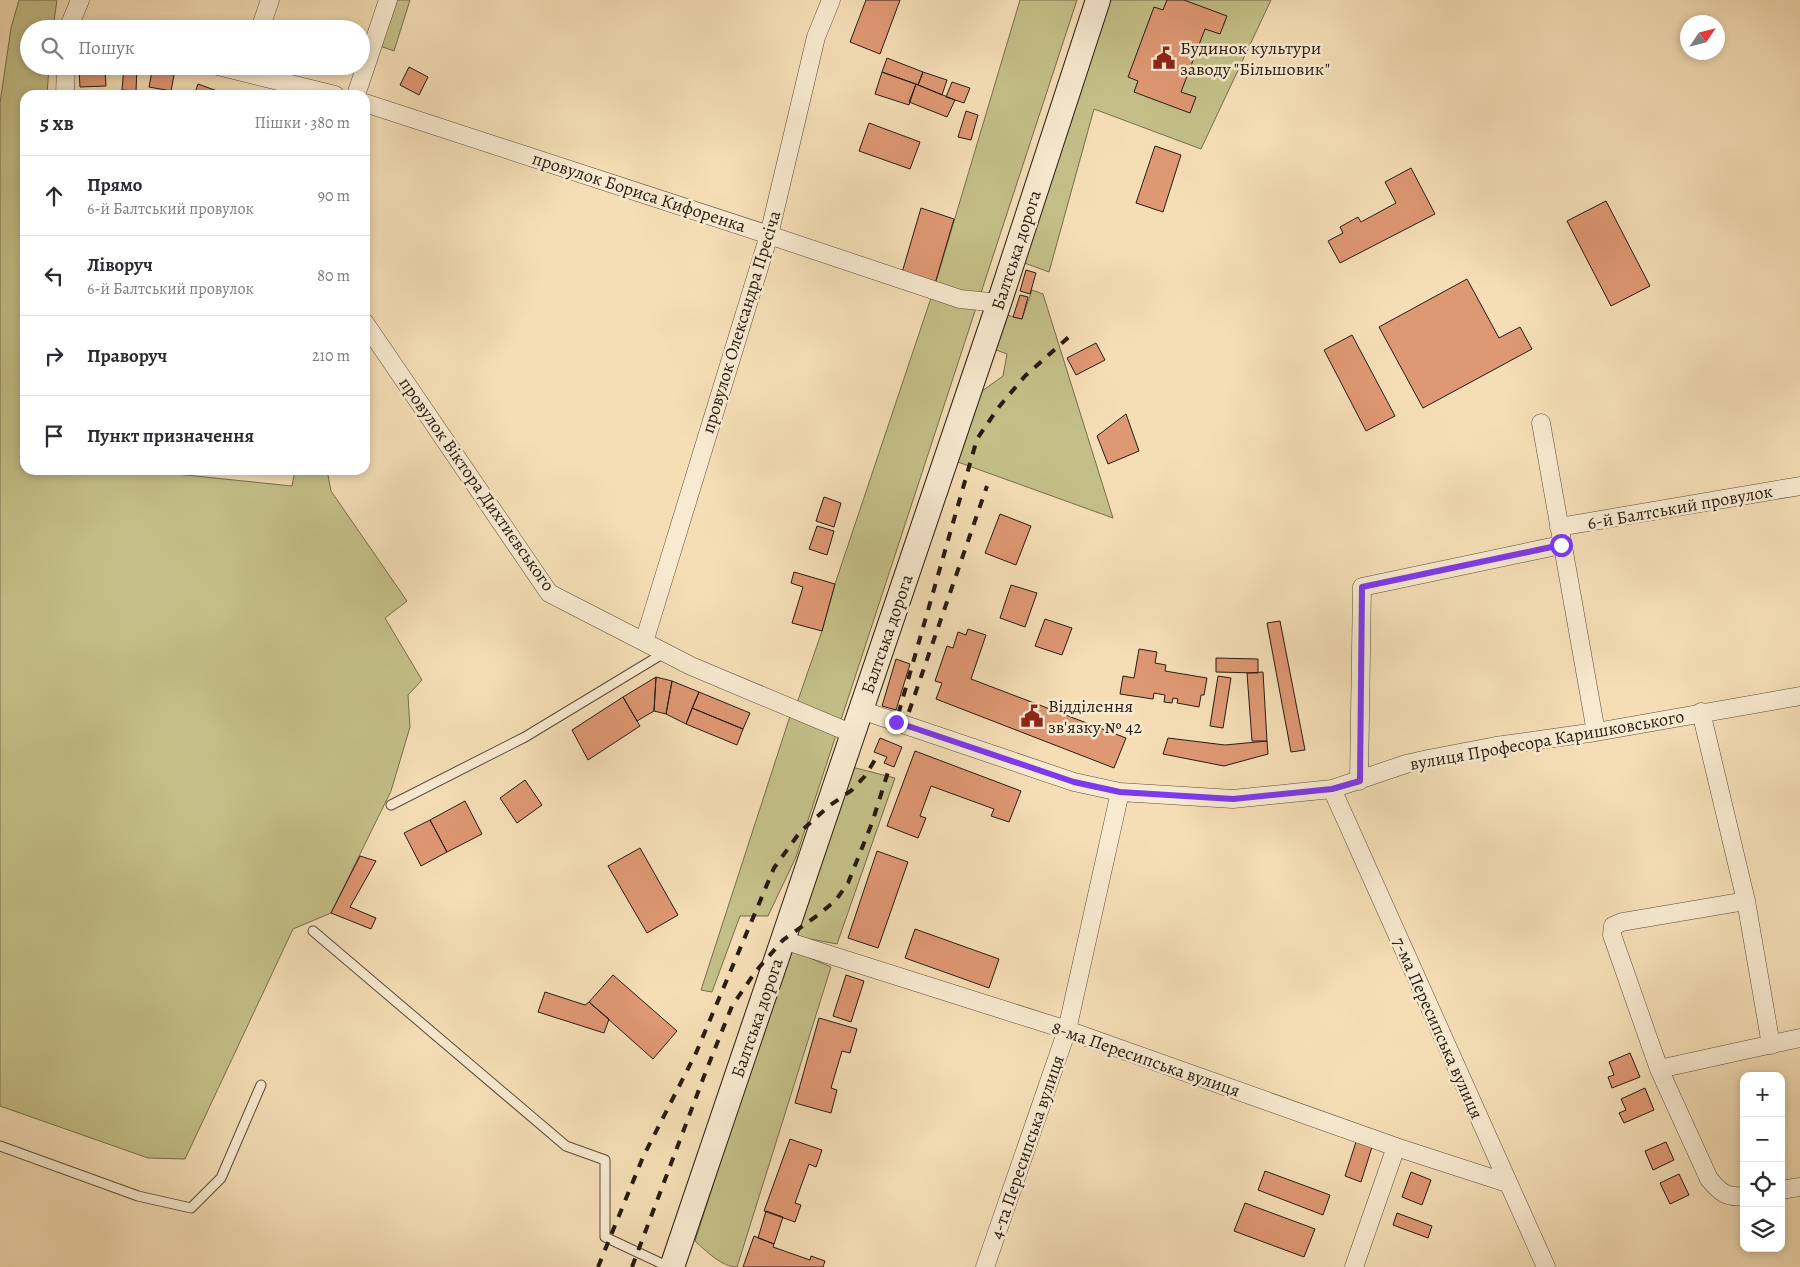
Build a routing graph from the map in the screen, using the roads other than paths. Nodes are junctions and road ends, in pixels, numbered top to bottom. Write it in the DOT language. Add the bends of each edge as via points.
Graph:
graph roads {
  1 [pos="80,0"];
  2 [pos="270,0"];
  3 [pos="388,0"];
  4 [pos="831,0"];
  5 [pos="1098,0"];
  6 [pos="72,20"];
  7 [pos="263,20"];
  8 [pos="370,53"];
  9 [pos="66,75"];
  10 [pos="264,75"];
  11 [pos="363,75"];
  12 [pos="65,90"];
  13 [pos="317,90"];
  14 [pos="358,90"];
  15 [pos="370,105"];
  16 [pos="769,235"];
  17 [pos="999,303"];
  18 [pos="370,330"];
  19 [pos="1541,424"];
  20 [pos="1800,486"];
  21 [pos="1559,527"];
  22 [pos="1561,545"];
  23 [pos="644,642"];
  24 [pos="665,652"];
  25 [pos="1800,696"];
  26 [pos="861,710"];
  27 [pos="1701,712"];
  28 [pos="1596,732"];
  29 [pos="853,734"];
  30 [pos="1360,781"];
  31 [pos="1332,789"];
  32 [pos="1120,792"];
  33 [pos="391,805"];
  34 [pos="1746,901"];
  35 [pos="313,931"];
  36 [pos="783,940"];
  37 [pos="1067,1030"];
  38 [pos="1800,1038"];
  39 [pos="1771,1044"];
  40 [pos="1659,1070"];
  41 [pos="260,1085"];
  42 [pos="0,1146"];
  43 [pos="1396,1147"];
  44 [pos="1507,1182"];
  45 [pos="1800,1187"];
  46 [pos="1785,1189"];
  47 [pos="1740,1196"];
  48 [pos="671,1267"];
  49 [pos="985,1267"];
  50 [pos="1354,1267"];
  51 [pos="1546,1267"];
  1 -- 6 [label="street"];
  2 -- 7 [label="street"];
  3 -- 8 [label="street"];
  4 -- 16 [label="street, провулок Олександра Пресіча" via="816,37"];
  5 -- 17 [label="main road, Балтська дорога"];
  9 -- 12 [label="street"];
  10 -- 13 [label="street"];
  11 -- 14 [label="street"];
  15 -- 16 [label="street, провулок Бориса Кифоренка"];
  16 -- 17 [label="street, провулок Бориса Кифоренка" via="960,299"];
  16 -- 23 [label="street, провулок Олександра Пресіча"];
  17 -- 26 [label="main road, Балтська дорога"];
  18 -- 23 [label="street, провулок Віктора Дихтиєвського" via="549,593"];
  19 -- 21 [label="street"];
  20 -- 21 [label="street, 6-й Балтський провулок"];
  21 -- 22 [label="street"];
  22 -- 28 [label="street"];
  22 -- 30 [label="street" via="1362,587"];
  23 -- 24 [label="street, провулок Віктора Дихтиєвського"];
  24 -- 29 [label="street, провулок Віктора Дихтиєвського"];
  24 -- 33 [label="lane" via="525,737"];
  25 -- 27 [label="street, вулиця Професора Каришковського"];
  26 -- 29 [label="main road, Балтська дорога"];
  26 -- 32 [label="street, вулиця Професора Каришковського" via="1074,782"];
  27 -- 28 [label="street, вулиця Професора Каришковського"];
  27 -- 34 [label="street"];
  28 -- 30 [label="street, вулиця Професора Каришковського" via="1428,759"];
  29 -- 36 [label="main road, Балтська дорога"];
  30 -- 31 [label="street, вулиця Професора Каришковського"];
  31 -- 32 [label="street, вулиця Професора Каришковського" via="1233,799"];
  31 -- 44 [label="street, 7-ма Пересипська вулиця"];
  32 -- 37 [label="street, 4-та Пересипська вулиця"];
  34 -- 39 [label="street"];
  34 -- 40 [label="street" via="1613,926 1612,935"];
  35 -- 48 [label="lane" via="566,1146 605,1160 605,1237"];
  36 -- 37 [label="street, 8-ма Пересипська вулиця"];
  36 -- 48 [label="main road, Балтська дорога"];
  37 -- 43 [label="street, 8-ма Пересипська вулиця"];
  37 -- 49 [label="street, 4-та Пересипська вулиця"];
  38 -- 39 [label="street"];
  39 -- 40 [label="street"];
  40 -- 47 [label="street" via="1710,1179 1720,1192"];
  41 -- 42 [label="lane" via="221,1178 191,1208 138,1196"];
  43 -- 44 [label="street, 8-ма Пересипська вулиця"];
  43 -- 50 [label="street"];
  44 -- 51 [label="street, 7-ма Пересипська вулиця"];
  45 -- 46 [label="street"];
}
